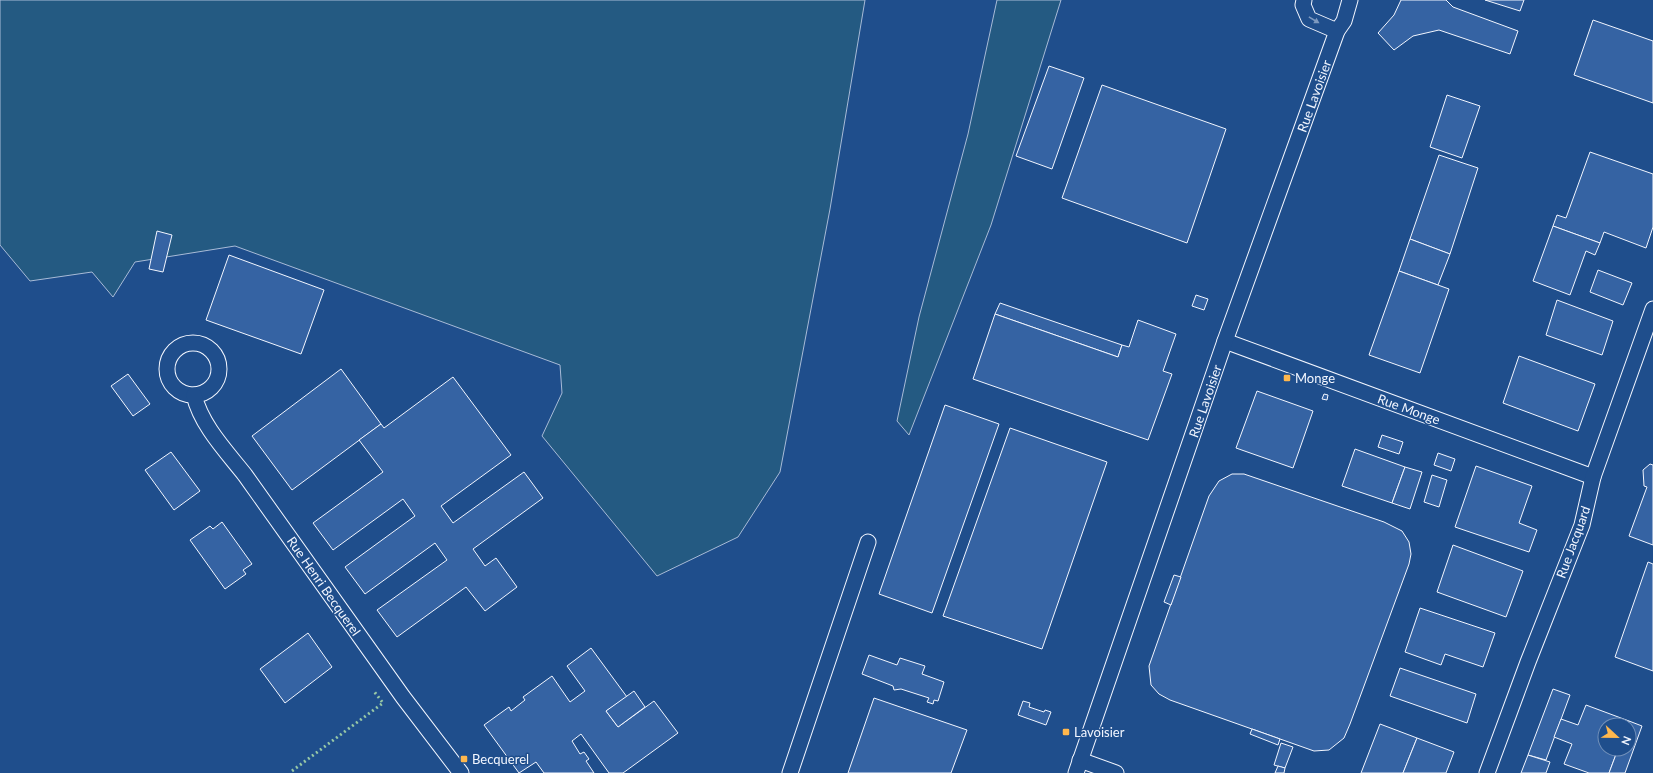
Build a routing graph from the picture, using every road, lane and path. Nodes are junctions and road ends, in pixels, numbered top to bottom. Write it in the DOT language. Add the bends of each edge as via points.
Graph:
graph roads {
  1 [pos="1304,0"];
  2 [pos="1350,0"];
  3 [pos="1337,31"];
  4 [pos="1653,309"];
  5 [pos="1226,340"];
  6 [pos="194,395"];
  7 [pos="1593,477"];
  8 [pos="868,542"];
  9 [pos="1078,767"];
  10 [pos="461,773"];
  11 [pos="790,773"];
  12 [pos="1116,773"];
  13 [pos="1487,773"];
  1 -- 3 [label="street, one-way" via="1303,5 1309,18"];
  2 -- 3 [label="street, Rue Lavoisier" via="1344,21"];
  3 -- 5 [label="street, Rue Lavoisier"];
  4 -- 7 [label="street, Rue Jacquard"];
  5 -- 7 [label="street, Rue Monge"];
  5 -- 9 [label="street, Rue Lavoisier"];
  6 -- 10 [label="street, Rue Henri Becquerel" via="202,417 219,442"];
  7 -- 13 [label="street, Rue Jacquard" via="1582,525"];
  8 -- 11 [label="street"];
  9 -- 12 [label="street"];
}
